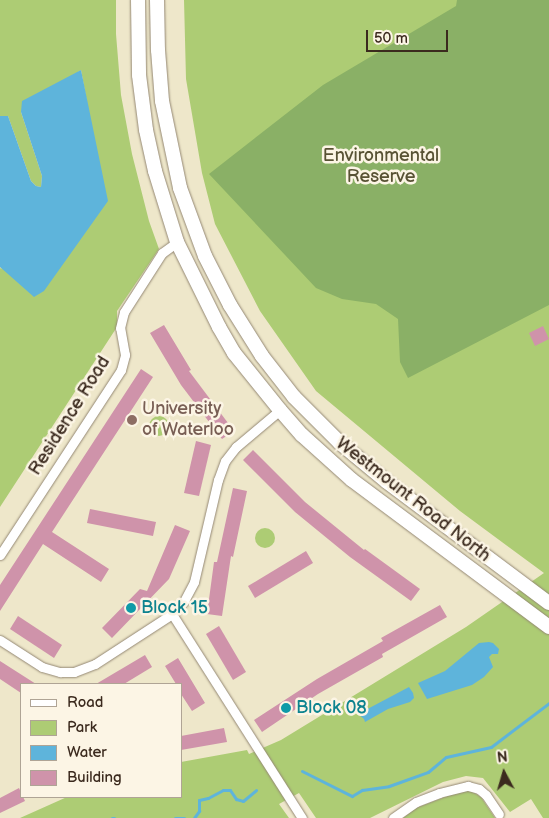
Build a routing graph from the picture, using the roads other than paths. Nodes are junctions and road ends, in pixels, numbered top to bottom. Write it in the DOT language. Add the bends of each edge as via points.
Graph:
graph roads {
  1 [pos="138,0"];
  2 [pos="157,0"];
  3 [pos="178,242"];
  4 [pos="280,410"];
  5 [pos="0,555"];
  6 [pos="549,603"];
  7 [pos="172,614"];
  8 [pos="549,627"];
  9 [pos="0,640"];
  10 [pos="499,814"];
  11 [pos="302,818"];
  12 [pos="393,818"];
  1 -- 3 [label="main road, Westmount Road North" via="139,75 146,130"];
  2 -- 6 [label="main road, Westmount Road North" via="161,93 180,188 205,256 262,356 294,397 340,442 387,482"];
  3 -- 4 [label="main road, Westmount Road North" via="218,327"];
  3 -- 5 [label="street, Residence Road" via="162,253 124,312 120,328 125,355 121,370"];
  4 -- 7 [label="street" via="236,447 225,461 196,576 187,597"];
  4 -- 8 [label="main road, Westmount Road North" via="302,435 352,480"];
  7 -- 9 [label="street" via="96,664 74,672 42,667"];
  7 -- 11 [label="street"];
  10 -- 12 [label="street" via="486,795 468,786 416,802"];
}
